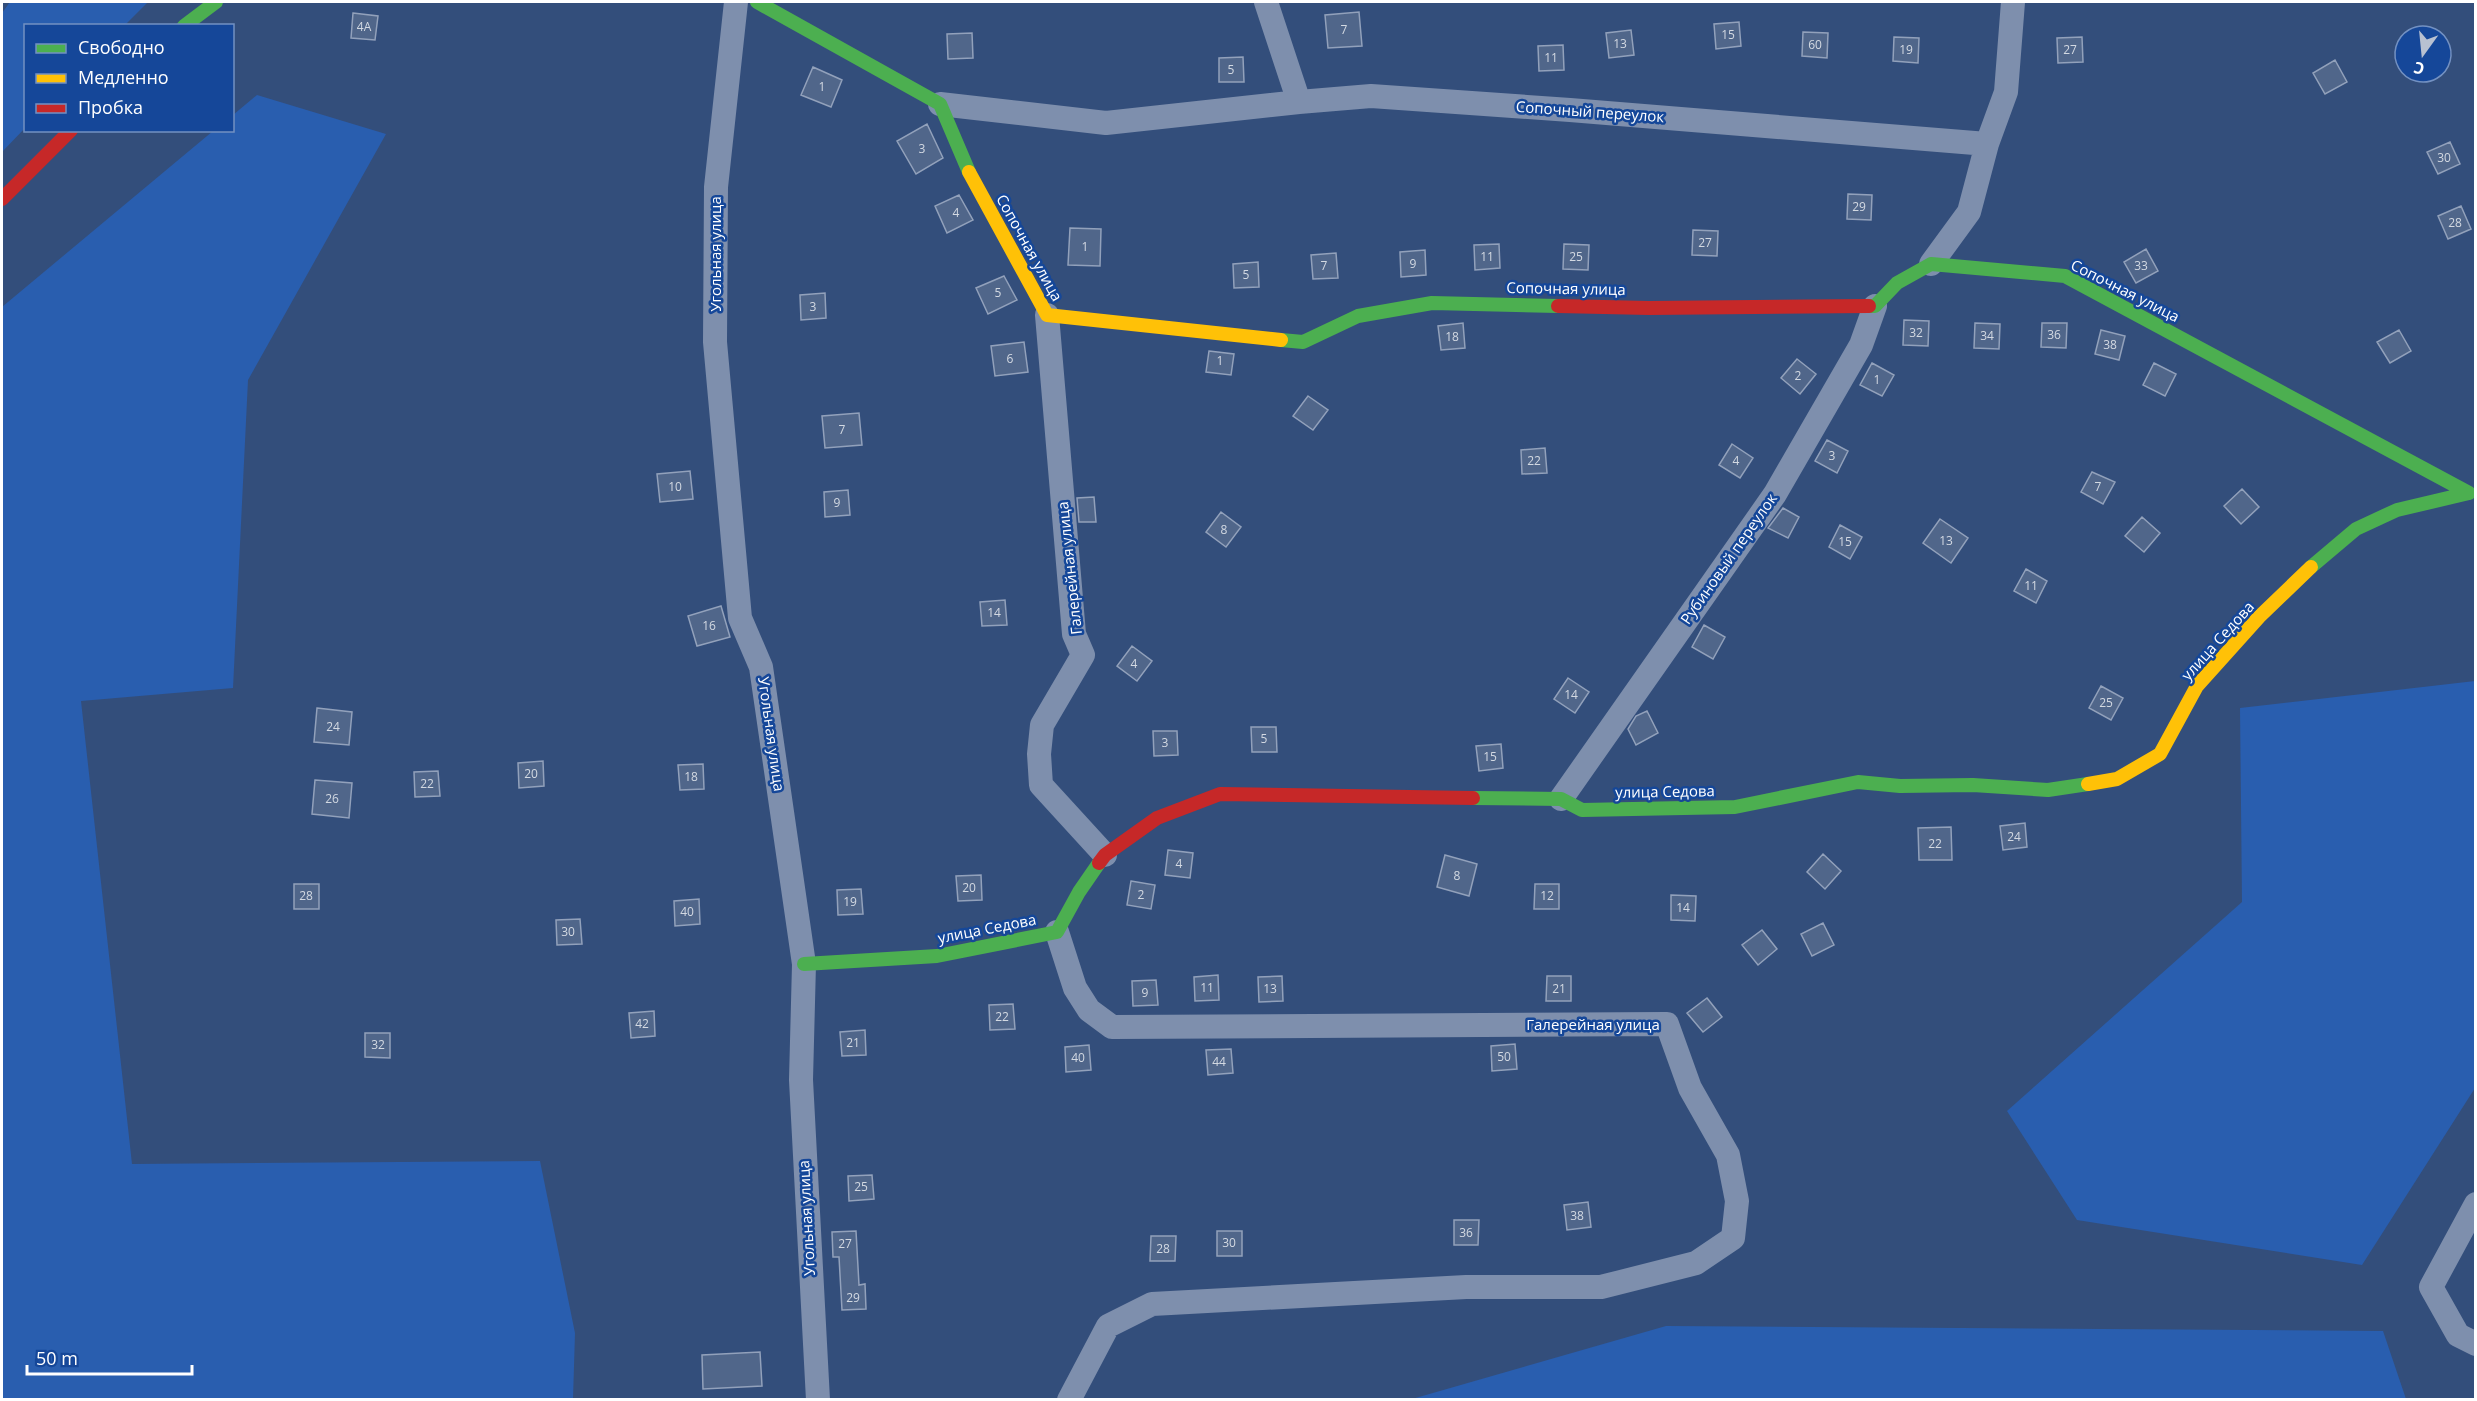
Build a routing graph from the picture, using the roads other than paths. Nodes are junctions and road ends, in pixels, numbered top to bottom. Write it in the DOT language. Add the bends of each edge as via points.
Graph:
graph roads {
  1 [pos="216,2"];
  2 [pos="736,2"];
  3 [pos="757,2"];
  4 [pos="1266,2"];
  5 [pos="2013,2"];
  6 [pos="186,24"];
  7 [pos="1299,102"];
  8 [pos="940,104"];
  9 [pos="69,132"];
  10 [pos="1987,144"];
  11 [pos="2,199"];
  12 [pos="1931,264"];
  13 [pos="1875,306"];
  14 [pos="1047,315"];
  15 [pos="2469,493"];
  16 [pos="1561,799"];
  17 [pos="1105,855"];
  18 [pos="1057,932"];
  19 [pos="804,964"];
  20 [pos="2475,1204"];
  21 [pos="2475,1344"];
  22 [pos="818,1400"];
  23 [pos="1069,1400"];
  1 -- 6 [label="street"];
  2 -- 19 [label="street, Угольная улица" via="716,187 715,342 740,618 761,667"];
  3 -- 8 [label="street"];
  4 -- 7 [label="street"];
  5 -- 10 [label="street" via="2006,92"];
  7 -- 8 [label="street, Сопочный переулок" via="1106,123"];
  7 -- 10 [label="street, Сопочный переулок" via="1371,96"];
  8 -- 14 [label="street, Сопочная улица" via="973,181"];
  9 -- 11 [label="street"];
  10 -- 12 [label="street" via="1970,212"];
  12 -- 13 [label="street" via="1897,283"];
  12 -- 15 [label="street, Сопочная улица" via="2065,276"];
  13 -- 14 [label="street, Сопочная улица" via="1649,308 1432,303 1358,316 1303,342"];
  13 -- 16 [label="street, Рубиновый переулок" via="1861,345 1775,494"];
  14 -- 17 [label="street, Галерейная улица" via="1074,634 1083,656 1042,725 1041,785"];
  15 -- 16 [label="street, улица Седова" via="2397,510 2356,529 2259,617 2197,686 2160,754 2117,779 2048,790 1858,782 1735,807 1582,810"];
  16 -- 17 [label="street, улица Седова" via="1220,794 1157,818"];
  17 -- 18 [label="street, улица Седова"];
  18 -- 19 [label="street, улица Седова" via="937,956"];
  18 -- 23 [label="street, Галерейная улица" via="1075,988 1089,1010 1112,1027 1666,1024 1690,1088 1728,1155 1737,1201 1732,1238 1696,1263 1601,1287 1466,1287 1152,1304 1108,1326"];
  19 -- 22 [label="street, Угольная улица" via="801,1080"];
  20 -- 21 [label="street" via="2431,1287 2458,1335"];
}
